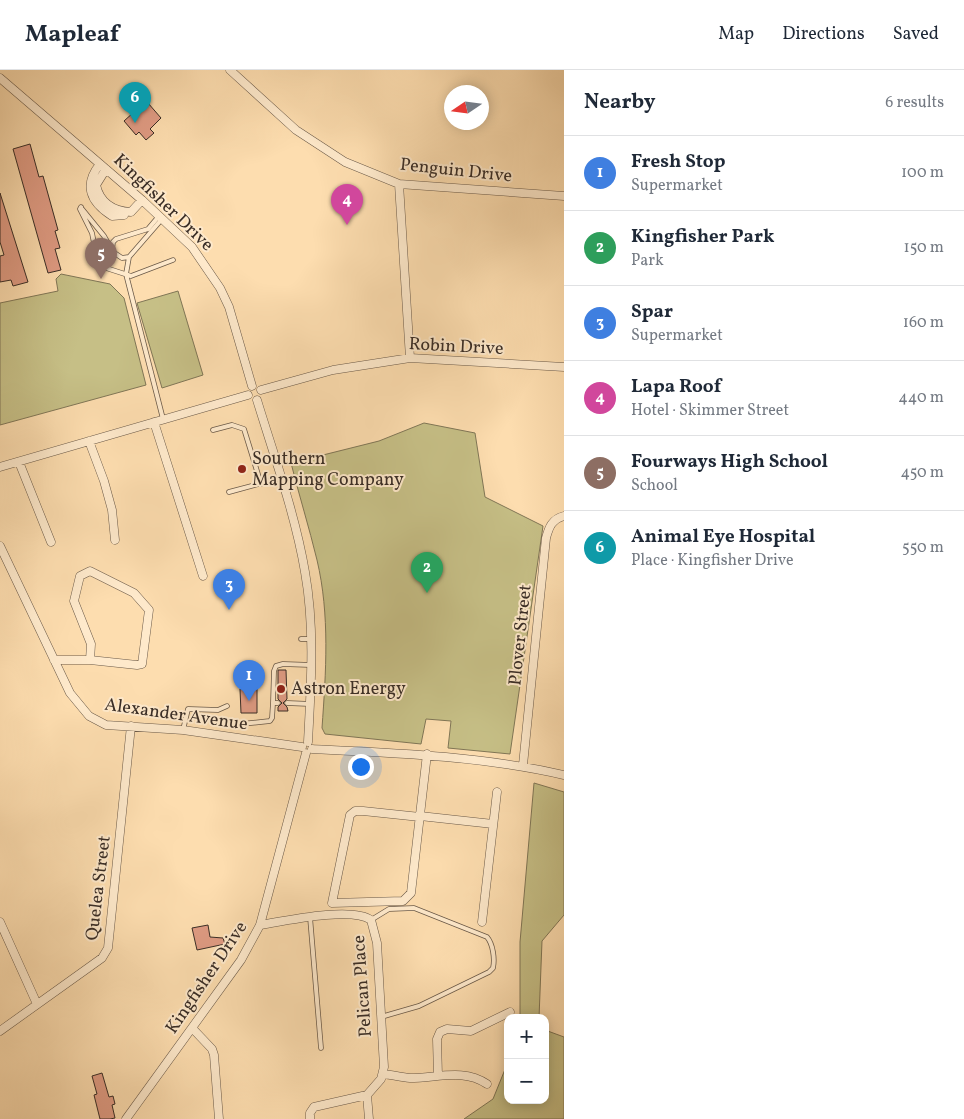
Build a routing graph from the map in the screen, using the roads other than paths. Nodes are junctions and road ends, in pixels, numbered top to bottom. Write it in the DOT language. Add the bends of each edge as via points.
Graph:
graph roads {
  1 [pos="230,70"];
  2 [pos="0,78"];
  3 [pos="103,166"];
  4 [pos="399,184"];
  5 [pos="564,196"];
  6 [pos="142,200"];
  7 [pos="161,217"];
  8 [pos="107,242"];
  9 [pos="94,243"];
  10 [pos="113,252"];
  11 [pos="129,256"];
  12 [pos="173,260"];
  13 [pos="126,274"];
  14 [pos="410,358"];
  15 [pos="564,367"];
  16 [pos="252,386"];
  17 [pos="261,390"];
  18 [pos="248,395"];
  19 [pos="257,400"];
  20 [pos="163,419"];
  21 [pos="154,422"];
  22 [pos="213,430"];
  23 [pos="89,441"];
  24 [pos="19,462"];
  25 [pos="0,467"];
  26 [pos="281,478"];
  27 [pos="261,484"];
  28 [pos="229,492"];
  29 [pos="564,516"];
  30 [pos="115,540"];
  31 [pos="51,542"];
  32 [pos="0,546"];
  33 [pos="203,576"];
  34 [pos="301,639"];
  35 [pos="312,639"];
  36 [pos="54,660"];
  37 [pos="90,660"];
  38 [pos="311,665"];
  39 [pos="287,703"];
  40 [pos="310,704"];
  41 [pos="227,706"];
  42 [pos="242,724"];
  43 [pos="131,726"];
  44 [pos="184,730"];
  45 [pos="307,748"];
  46 [pos="427,754"];
  47 [pos="523,765"];
  48 [pos="564,775"];
  49 [pos="497,792"];
  50 [pos="420,816"];
  51 [pos="493,824"];
  52 [pos="310,917"];
  53 [pos="371,920"];
  54 [pos="0,922"];
  55 [pos="482,922"];
  56 [pos="260,925"];
  57 [pos="37,1004"];
  58 [pos="510,1012"];
  59 [pos="380,1016"];
  60 [pos="193,1029"];
  61 [pos="0,1030"];
  62 [pos="320,1048"];
  63 [pos="383,1074"];
  64 [pos="438,1076"];
  65 [pos="487,1084"];
  66 [pos="366,1094"];
  67 [pos="126,1119"];
  68 [pos="219,1119"];
  69 [pos="310,1119"];
  70 [pos="369,1119"];
  1 -- 4 [label="street, Penguin Drive" via="296,130 345,162"];
  2 -- 3 [label="street, Kingfisher Drive"];
  3 -- 6 [label="street, Kingfisher Drive"];
  3 -- 6 [label="street" via="91,175 90,183 94,199 105,212 123,216"];
  4 -- 5 [label="street, Penguin Drive"];
  4 -- 14 [label="street"];
  6 -- 7 [label="street, Kingfisher Drive"];
  7 -- 10 [label="lane" via="148,229 116,239"];
  7 -- 11 [label="lane"];
  7 -- 16 [label="street, Kingfisher Drive" via="192,247 220,288 229,307"];
  8 -- 9 [label="lane"];
  8 -- 9 [label="lane" via="81,207"];
  8 -- 10 [label="lane"];
  9 -- 13 [label="lane" via="92,258 96,262 104,268"];
  10 -- 11 [label="lane" via="122,258"];
  11 -- 13 [label="lane"];
  12 -- 13 [label="lane" via="135,275"];
  13 -- 20 [label="lane"];
  14 -- 15 [label="street, Robin Drive"];
  14 -- 17 [label="street, Robin Drive" via="332,370"];
  16 -- 17 [label="street"];
  16 -- 18 [label="street"];
  17 -- 19 [label="street"];
  18 -- 19 [label="street" via="250,399"];
  18 -- 20 [label="street"];
  19 -- 26 [label="street, Kingfisher Drive"];
  20 -- 21 [label="street"];
  21 -- 23 [label="street"];
  21 -- 33 [label="street"];
  22 -- 27 [label="lane" via="232,425 244,429"];
  23 -- 24 [label="street"];
  23 -- 30 [label="street" via="112,510"];
  24 -- 25 [label="street"];
  24 -- 31 [label="street"];
  26 -- 27 [label="lane"];
  26 -- 35 [label="street, Kingfisher Drive" via="305,572"];
  27 -- 28 [label="lane"];
  29 -- 47 [label="street, Plover Street" via="554,519 546,538"];
  32 -- 36 [label="street, Alexander Avenue"];
  34 -- 35 [label="lane"];
  35 -- 38 [label="street, Kingfisher Drive"];
  36 -- 37 [label="street"];
  36 -- 43 [label="street, Alexander Avenue" via="70,693 89,716 106,725"];
  37 -- 37 [label="street" via="91,644 74,601 80,576 90,571 134,593 148,610 142,664"];
  38 -- 40 [label="street, Kingfisher Drive"];
  38 -- 42 [label="lane" via="276,666 272,718 270,721"];
  39 -- 40 [label="lane"];
  40 -- 45 [label="street, Kingfisher Drive"];
  41 -- 44 [label="lane" via="218,710 188,709"];
  43 -- 44 [label="street, Alexander Avenue"];
  43 -- 57 [label="street, Quelea Street" via="108,948 102,958"];
  44 -- 45 [label="street, Alexander Avenue"];
  45 -- 46 [label="street, Alexander Avenue"];
  45 -- 56 [label="street, Kingfisher Drive"];
  46 -- 47 [label="street, Alexander Avenue"];
  46 -- 50 [label="street"];
  47 -- 48 [label="street, Alexander Avenue"];
  49 -- 51 [label="street"];
  50 -- 50 [label="street" via="363,811 350,815 332,903 403,901 410,896"];
  50 -- 51 [label="street"];
  51 -- 55 [label="street"];
  52 -- 53 [label="street, Pelican Place" via="355,915"];
  52 -- 56 [label="street, Pelican Place"];
  52 -- 62 [label="lane"];
  53 -- 59 [label="street, Pelican Place" via="377,943"];
  53 -- 59 [label="lane" via="389,909 422,910 487,937 494,963 488,972 419,1006"];
  54 -- 57 [label="street"];
  56 -- 60 [label="street, Kingfisher Drive" via="241,960"];
  57 -- 61 [label="street, Quelea Street"];
  58 -- 64 [label="street" via="471,1031 447,1029 440,1032 437,1039"];
  59 -- 63 [label="street, Pelican Place"];
  60 -- 67 [label="street, Kingfisher Drive"];
  60 -- 68 [label="street" via="214,1055"];
  63 -- 64 [label="street" via="412,1078"];
  63 -- 66 [label="street"];
  64 -- 65 [label="street" via="473,1076"];
  66 -- 69 [label="street" via="314,1107"];
  66 -- 70 [label="street"];
}
